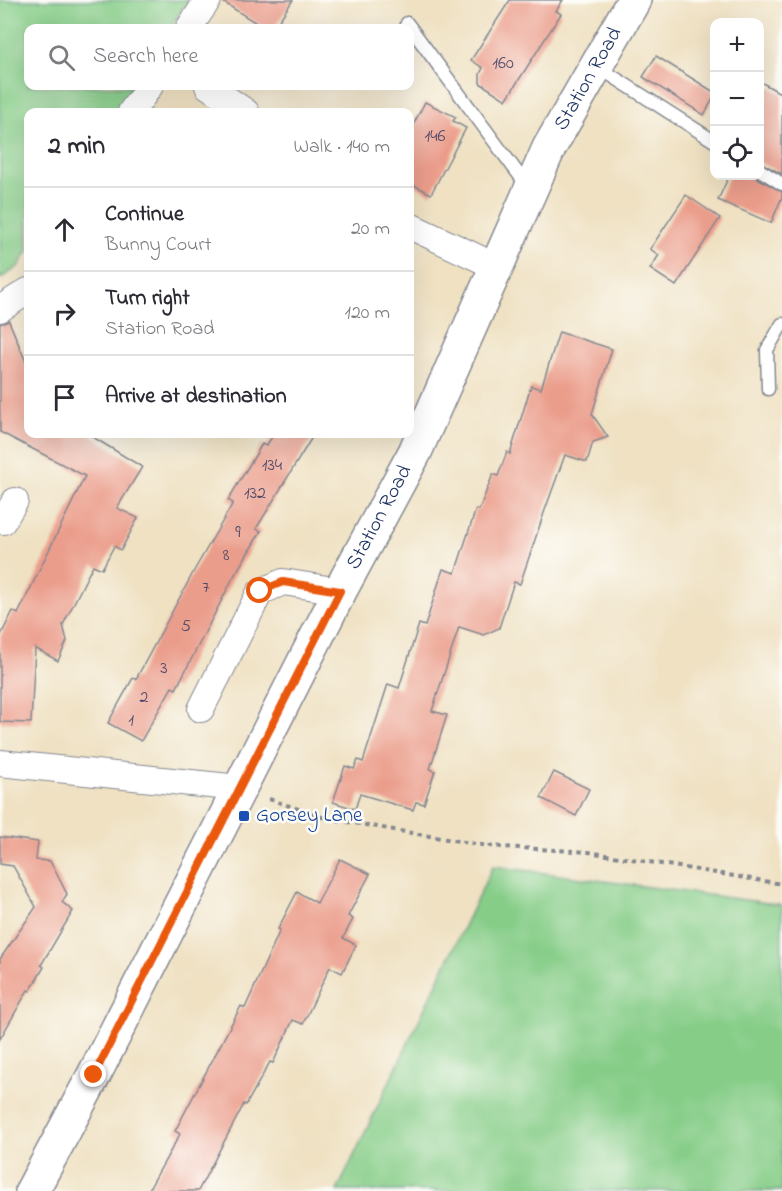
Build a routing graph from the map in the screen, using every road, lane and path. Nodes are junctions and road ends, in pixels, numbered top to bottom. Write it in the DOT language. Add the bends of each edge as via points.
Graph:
graph roads {
  1 [pos="208,0"];
  2 [pos="634,0"];
  3 [pos="192,24"];
  4 [pos="414,32"];
  5 [pos="597,66"];
  6 [pos="147,90"];
  7 [pos="214,90"];
  8 [pos="134,108"];
  9 [pos="240,108"];
  10 [pos="710,138"];
  11 [pos="764,173"];
  12 [pos="782,184"];
  13 [pos="531,190"];
  14 [pos="414,228"];
  15 [pos="497,267"];
  16 [pos="24,294"];
  17 [pos="0,309"];
  18 [pos="782,324"];
  19 [pos="768,388"];
  20 [pos="340,591"];
  21 [pos="201,709"];
  22 [pos="0,763"];
  23 [pos="239,788"];
  24 [pos="782,884"];
  25 [pos="32,1191"];
  1 -- 3 [label="street"];
  2 -- 5 [label="street, Station Road"];
  4 -- 13 [label="lane"];
  5 -- 10 [label="lane"];
  5 -- 13 [label="street, Station Road" via="549,148"];
  6 -- 8 [label="street"];
  7 -- 9 [label="street"];
  11 -- 12 [label="lane"];
  13 -- 15 [label="street, Station Road"];
  14 -- 15 [label="street"];
  15 -- 20 [label="street, Station Road" via="415,452"];
  16 -- 17 [label="street"];
  18 -- 19 [label="lane" via="767,350"];
  20 -- 21 [label="street" via="283,582 260,591"];
  20 -- 23 [label="street, Station Road"];
  22 -- 23 [label="street"];
  23 -- 24 [label="path" via="326,818 487,846 589,852"];
  23 -- 25 [label="street, Station Road"];
}
